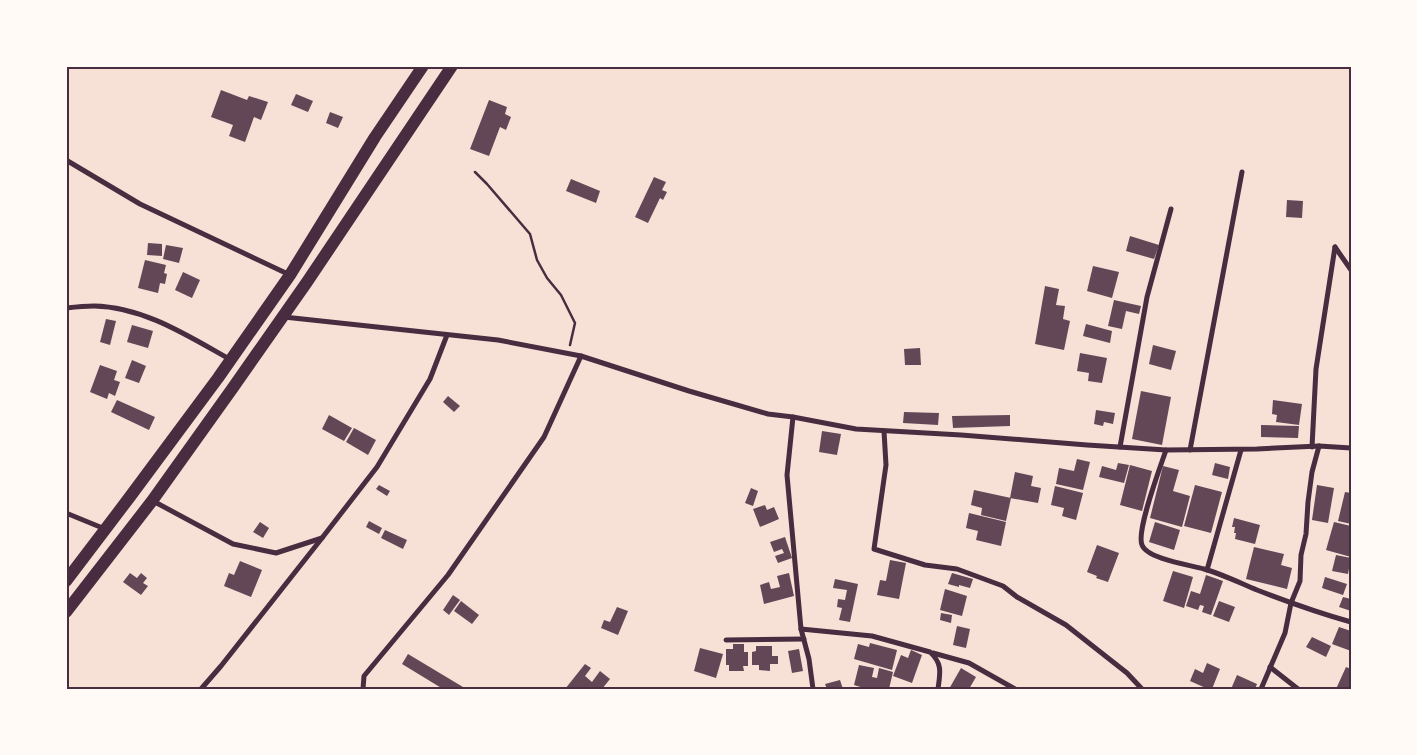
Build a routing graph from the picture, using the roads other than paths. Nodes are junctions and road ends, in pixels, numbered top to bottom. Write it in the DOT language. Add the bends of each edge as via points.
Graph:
graph roads {
  1 [pos="423,66"];
  2 [pos="452,66"];
  3 [pos="66,160"];
  4 [pos="1242,172"];
  5 [pos="1171,209"];
  6 [pos="1351,270"];
  7 [pos="290,275"];
  8 [pos="66,308"];
  9 [pos="283,317"];
  10 [pos="446,335"];
  11 [pos="581,356"];
  12 [pos="231,360"];
  13 [pos="793,417"];
  14 [pos="884,431"];
  15 [pos="1319,446"];
  16 [pos="1120,447"];
  17 [pos="1312,447"];
  18 [pos="1351,448"];
  19 [pos="1166,450"];
  20 [pos="1190,450"];
  21 [pos="1241,450"];
  22 [pos="152,501"];
  23 [pos="66,513"];
  24 [pos="106,530"];
  25 [pos="322,538"];
  26 [pos="1207,570"];
  27 [pos="66,581"];
  28 [pos="1291,603"];
  29 [pos="66,612"];
  30 [pos="1351,622"];
  31 [pos="800,629"];
  32 [pos="804,639"];
  33 [pos="726,640"];
  34 [pos="930,652"];
  35 [pos="1270,667"];
  36 [pos="200,689"];
  37 [pos="363,689"];
  38 [pos="813,689"];
  39 [pos="938,689"];
  40 [pos="1015,689"];
  41 [pos="1142,689"];
  42 [pos="1261,689"];
  43 [pos="1298,689"];
  1 -- 7 [label="main road"];
  2 -- 9 [label="main road"];
  3 -- 7 [label="street" via="140,204"];
  4 -- 20 [label="street"];
  5 -- 16 [label="street" via="1147,297"];
  6 -- 17 [label="street" via="1335,247 1316,368"];
  7 -- 12 [label="main road"];
  8 -- 12 [label="street" via="95,306 144,316 172,327"];
  9 -- 10 [label="street"];
  9 -- 22 [label="main road"];
  10 -- 11 [label="street" via="498,340"];
  10 -- 25 [label="street" via="430,379 406,419 377,466"];
  11 -- 13 [label="street" via="768,414"];
  11 -- 37 [label="street" via="544,437 448,575 364,676"];
  12 -- 24 [label="main road"];
  13 -- 14 [label="street"];
  13 -- 31 [label="street" via="787,474"];
  14 -- 16 [label="street"];
  14 -- 41 [label="street" via="886,465 874,549 924,565 957,570 1003,586 1066,625 1127,673"];
  15 -- 17 [label="street"];
  15 -- 18 [label="street"];
  15 -- 28 [label="street" via="1312,472 1300,581"];
  16 -- 19 [label="street"];
  17 -- 21 [label="street"];
  19 -- 20 [label="street"];
  19 -- 26 [label="street" via="1144,521 1142,547 1156,557"];
  20 -- 21 [label="street"];
  21 -- 26 [label="street"];
  22 -- 25 [label="street" via="233,544 276,553"];
  22 -- 29 [label="main road"];
  23 -- 24 [label="street"];
  24 -- 27 [label="main road"];
  25 -- 36 [label="street"];
  26 -- 28 [label="street"];
  28 -- 30 [label="street"];
  28 -- 35 [label="street" via="1285,633"];
  31 -- 32 [label="street"];
  31 -- 34 [label="street" via="872,636"];
  32 -- 33 [label="street"];
  32 -- 38 [label="street"];
  34 -- 39 [label="street" via="937,658 940,673"];
  34 -- 40 [label="street" via="969,663"];
  35 -- 42 [label="street"];
  35 -- 43 [label="street"];
}
